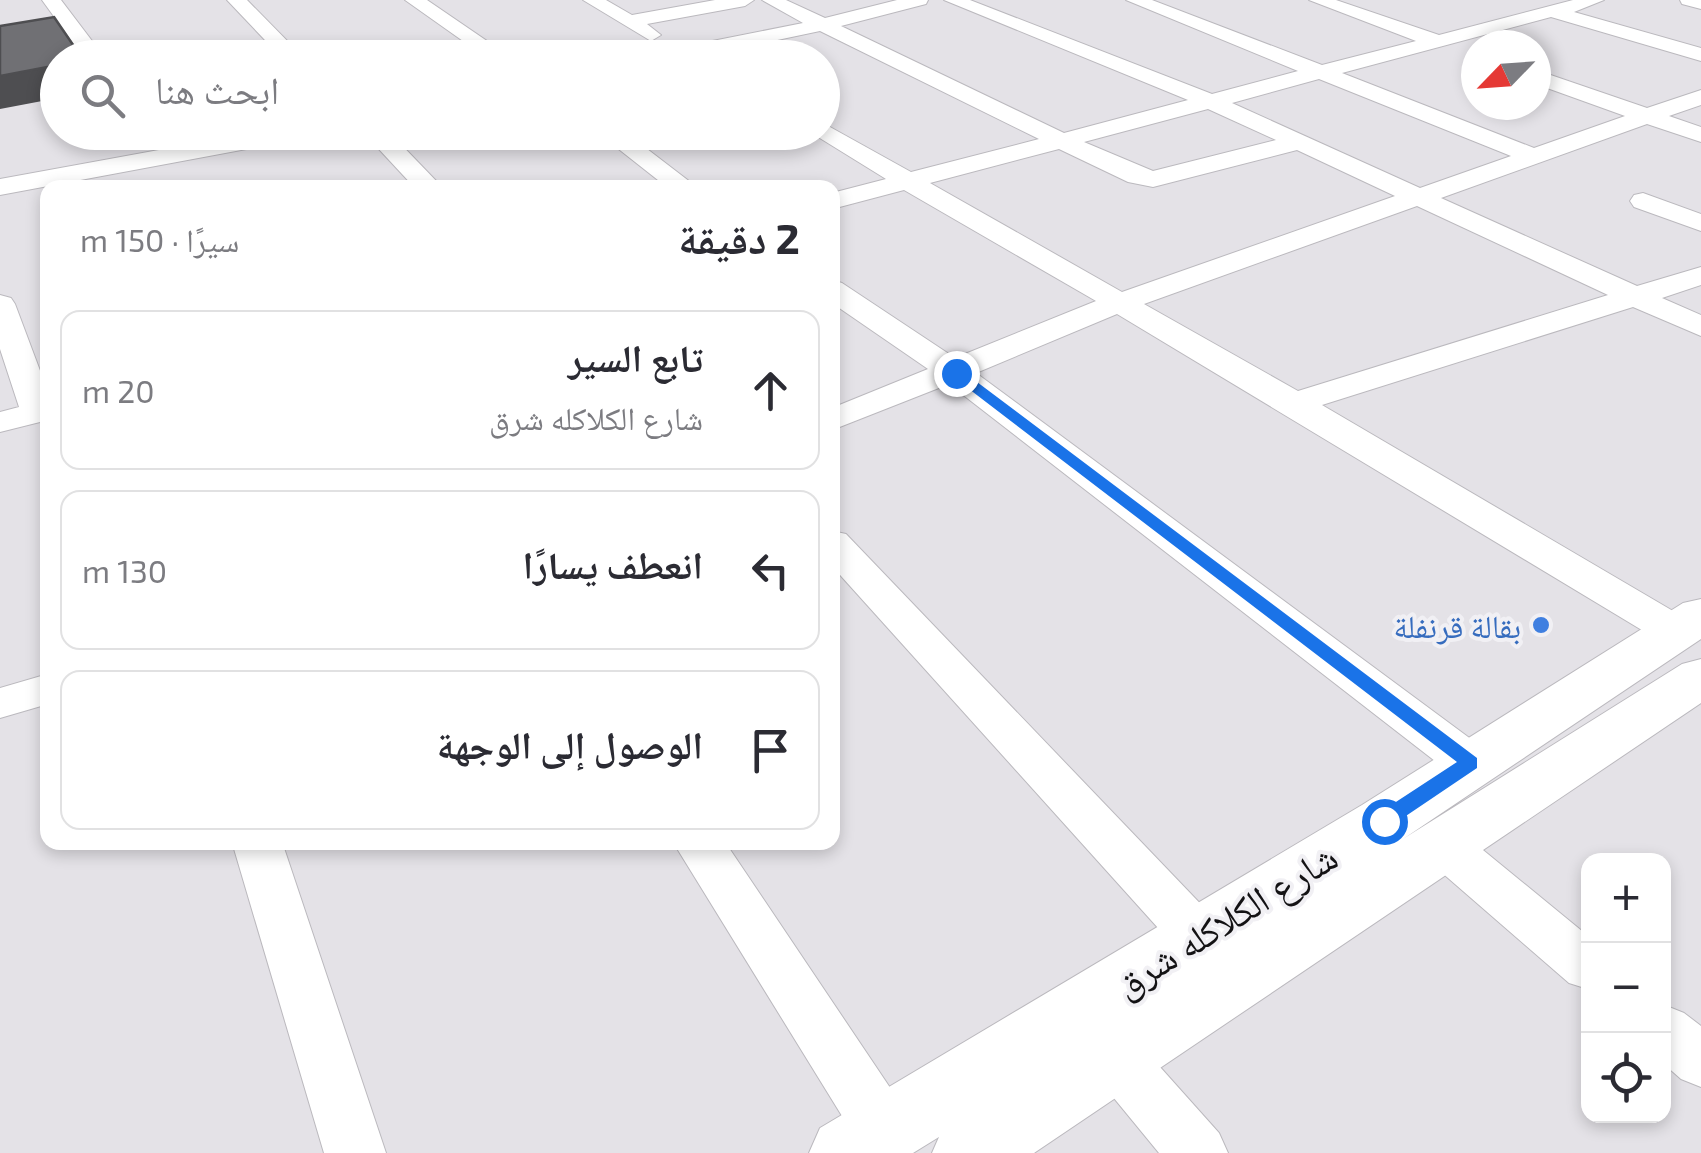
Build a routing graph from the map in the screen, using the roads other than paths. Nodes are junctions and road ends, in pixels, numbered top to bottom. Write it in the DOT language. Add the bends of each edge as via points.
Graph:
graph roads {
  1 [pos="50,0"];
  2 [pos="236,0"];
  3 [pos="414,0"];
  4 [pos="592,0"];
  5 [pos="745,0"];
  6 [pos="771,0"];
  7 [pos="918,0"];
  8 [pos="953,0"];
  9 [pos="1135,0"];
  10 [pos="1318,0"];
  11 [pos="1689,0"];
  12 [pos="1701,3"];
  13 [pos="1568,5"];
  14 [pos="629,22"];
  15 [pos="822,25"];
  16 [pos="81,40"];
  17 [pos="276,40"];
  18 [pos="475,40"];
  19 [pos="659,40"];
  20 [pos="756,40"];
  21 [pos="1439,42"];
  22 [pos="1461,50"];
  23 [pos="1701,55"];
  24 [pos="1322,70"];
  25 [pos="1551,82"];
  26 [pos="1701,96"];
  27 [pos="1210,101"];
  28 [pos="1647,116"];
  29 [pos="1701,136"];
  30 [pos="1062,140"];
  31 [pos="840,142"];
  32 [pos="1299,142"];
  33 [pos="167,150"];
  34 [pos="228,150"];
  35 [pos="393,150"];
  36 [pos="633,150"];
  37 [pos="1536,157"];
  38 [pos="176,163"];
  39 [pos="51,180"];
  40 [pos="422,180"];
  41 [pos="674,180"];
  42 [pos="910,180"];
  43 [pos="40,182"];
  44 [pos="0,187"];
  45 [pos="1420,198"];
  46 [pos="840,199"];
  47 [pos="1643,201"];
  48 [pos="1701,224"];
  49 [pos="1701,276"];
  50 [pos="840,294"];
  51 [pos="1633,296"];
  52 [pos="1118,303"];
  53 [pos="0,304"];
  54 [pos="1701,327"];
  55 [pos="956,373"];
  56 [pos="1294,403"];
  57 [pos="40,406"];
  58 [pos="40,412"];
  59 [pos="840,417"];
  60 [pos="0,422"];
  61 [pos="840,551"];
  62 [pos="1692,662"];
  63 [pos="40,691"];
  64 [pos="0,704"];
  65 [pos="1470,763"];
  66 [pos="1443,845"];
  67 [pos="260,850"];
  68 [pos="702,850"];
  69 [pos="1196,934"];
  70 [pos="1581,961"];
  71 [pos="1668,1033"];
  72 [pos="1115,1057"];
  73 [pos="1701,1061"];
  74 [pos="866,1142"];
  75 [pos="355,1153"];
  76 [pos="970,1153"];
  77 [pos="1197,1153"];
  1 -- 16 [label="street"];
  2 -- 17 [label="street"];
  3 -- 18 [label="street"];
  4 -- 14 [label="street"];
  5 -- 14 [label="street"];
  6 -- 15 [label="street"];
  7 -- 15 [label="street"];
  8 -- 27 [label="street"];
  9 -- 24 [label="street"];
  10 -- 21 [label="street"];
  11 -- 12 [label="street"];
  13 -- 21 [label="street"];
  13 -- 23 [label="street"];
  14 -- 19 [label="street"];
  15 -- 20 [label="street"];
  15 -- 30 [label="street"];
  21 -- 22 [label="street"];
  21 -- 24 [label="street"];
  24 -- 27 [label="street"];
  24 -- 37 [label="street"];
  25 -- 28 [label="street"];
  26 -- 28 [label="street"];
  27 -- 30 [label="street"];
  27 -- 32 [label="street"];
  28 -- 29 [label="street"];
  28 -- 37 [label="street"];
  30 -- 32 [label="street" via="1144,179"];
  30 -- 42 [label="street"];
  31 -- 42 [label="street"];
  32 -- 45 [label="street"];
  33 -- 38 [label="street"];
  34 -- 38 [label="street"];
  35 -- 40 [label="street"];
  36 -- 41 [label="street"];
  37 -- 45 [label="street"];
  38 -- 39 [label="street"];
  42 -- 46 [label="street"];
  42 -- 52 [label="street"];
  43 -- 44 [label="street"];
  45 -- 51 [label="street"];
  45 -- 52 [label="street"];
  47 -- 48 [label="street"];
  49 -- 51 [label="street"];
  50 -- 55 [label="street"];
  51 -- 54 [label="street"];
  51 -- 56 [label="street"];
  52 -- 55 [label="street"];
  52 -- 56 [label="street"];
  53 -- 57 [label="street"];
  55 -- 59 [label="street"];
  55 -- 65 [label="street"];
  56 -- 62 [label="street"];
  58 -- 60 [label="street"];
  61 -- 69 [label="street"];
  62 -- 65 [label="street, شارع الكلاكله شرق"];
  62 -- 66 [label="street, شارع الكلاكله شرق"];
  63 -- 64 [label="street"];
  65 -- 69 [label="street, شارع الكلاكله شرق"];
  66 -- 70 [label="street"];
  66 -- 72 [label="street, شارع الكلاكله شرق"];
  67 -- 75 [label="street"];
  68 -- 74 [label="street"];
  69 -- 74 [label="street, شارع الكلاكله شرق"];
  71 -- 73 [label="street"];
  72 -- 76 [label="street, شارع الكلاكله شرق"];
  72 -- 77 [label="street"];
}
